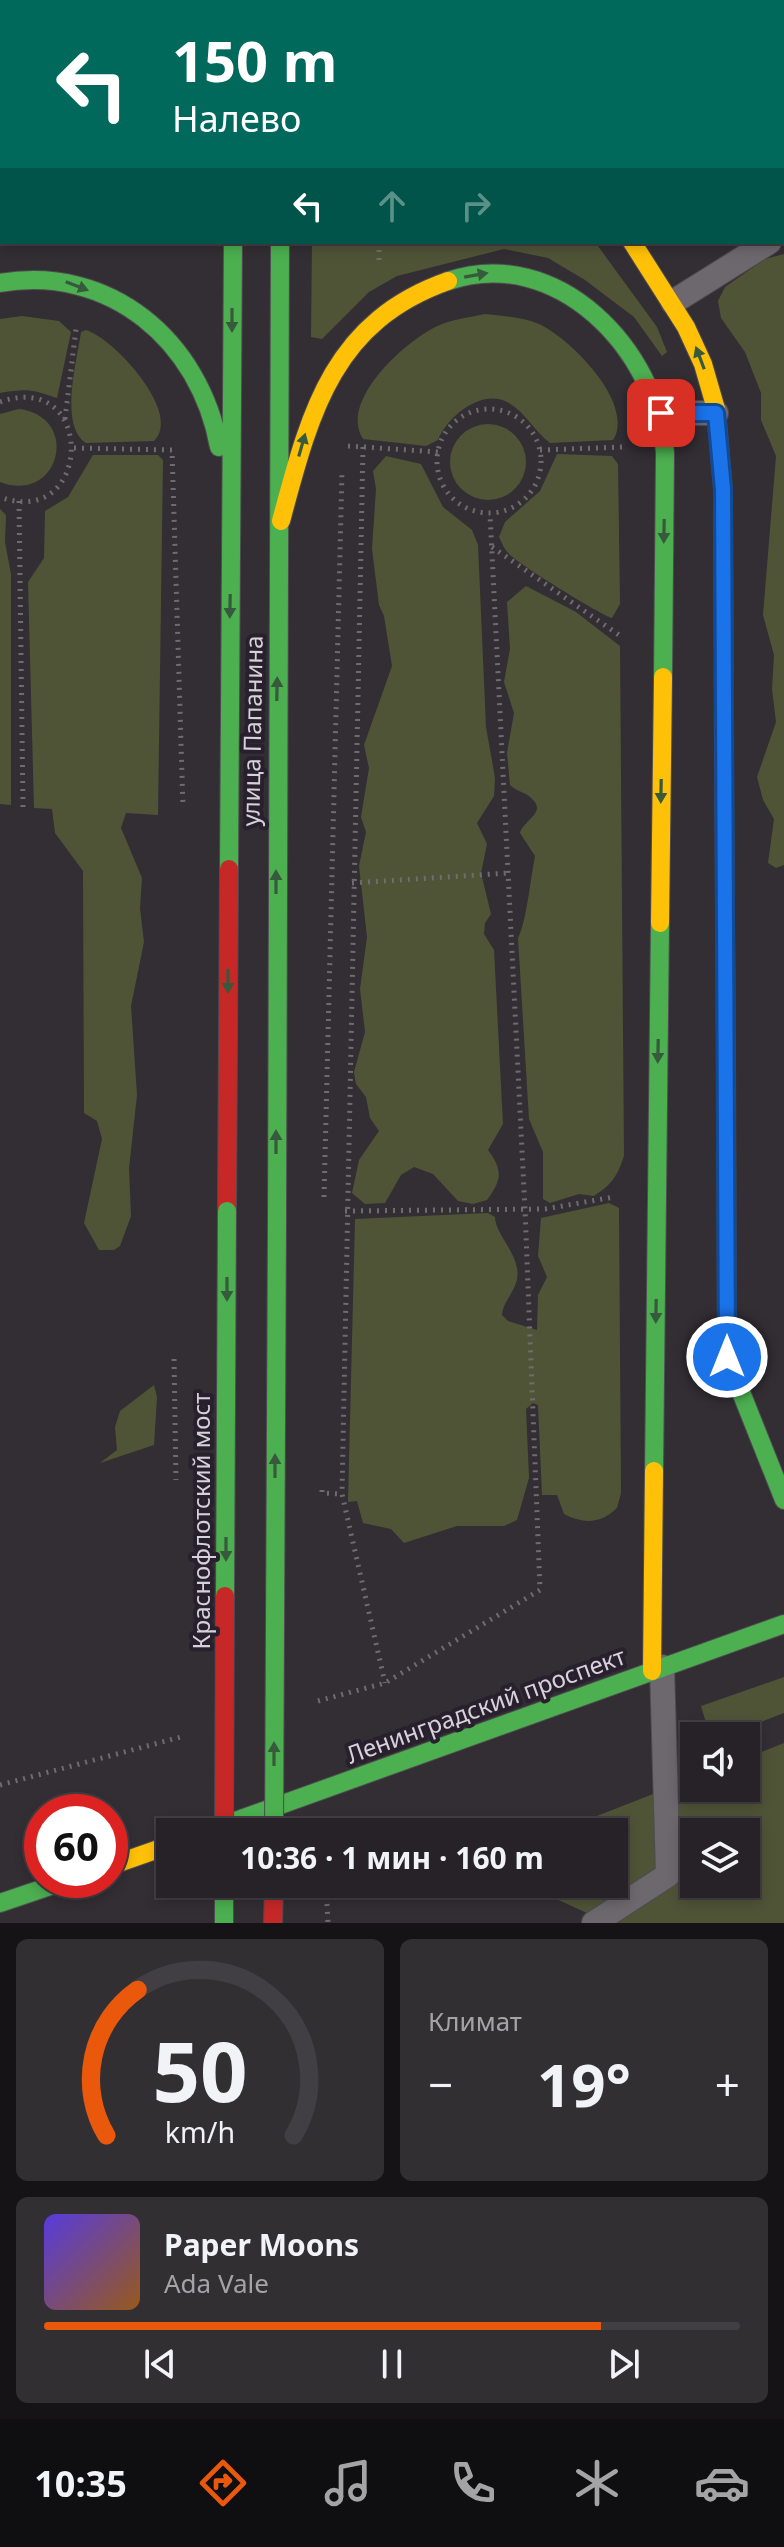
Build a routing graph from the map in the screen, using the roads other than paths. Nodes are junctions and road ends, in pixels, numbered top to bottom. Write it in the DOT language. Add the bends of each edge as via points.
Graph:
graph roads {
  1 [pos="233,244"];
  2 [pos="280,244"];
  3 [pos="633,244"];
  4 [pos="766,244"];
  5 [pos="0,283"];
  6 [pos="673,302"];
  7 [pos="661,413"];
  8 [pos="716,413"];
  9 [pos="281,521"];
  10 [pos="231,528"];
  11 [pos="227,1211"];
  12 [pos="784,1500"];
  13 [pos="784,1624"];
  14 [pos="657,1669"];
  15 [pos="224,1818"];
  16 [pos="244,1818"];
  17 [pos="274,1818"];
  18 [pos="156,1850"];
  19 [pos="128,1860"];
  20 [pos="24,1895"];
  21 [pos="224,1898"];
  22 [pos="274,1898"];
  23 [pos="0,1903"];
  24 [pos="224,1923"];
  25 [pos="273,1923"];
  26 [pos="594,1923"];
  1 -- 10 [label="main road, улица Папанина, one-way"];
  2 -- 9 [label="main road, улица Папанина"];
  3 -- 6 [label="main road"];
  4 -- 6 [label="lane"];
  5 -- 10 [label="main road, one-way" via="67,281 134,310 178,349 215,419"];
  8 -- 6 [label="main road, one-way" via="700,359"];
  7 -- 8 [label="lane"];
  9 -- 7 [label="main road, one-way" via="309,420 326,379 354,340 380,315 420,290 455,279 519,274 580,302 632,356"];
  7 -- 14 [label="main road, one-way" via="665,453"];
  8 -- 12 [label="main road" via="723,521 727,1357"];
  17 -- 9 [label="main road, улица Папанина, one-way, bridge"];
  10 -- 11 [label="main road, улица Папанина, one-way"];
  11 -- 15 [label="main road, Краснофлотский мост, one-way, bridge"];
  13 -- 14 [label="main road, Ленинградский проспект"];
  14 -- 16 [label="main road, Ленинградский проспект"];
  14 -- 26 [label="lane" via="668,1875"];
  18 -- 19 [label="main road"];
  20 -- 23 [label="main road"];
  21 -- 24 [label="main road"];
  22 -- 25 [label="main road"];
}
